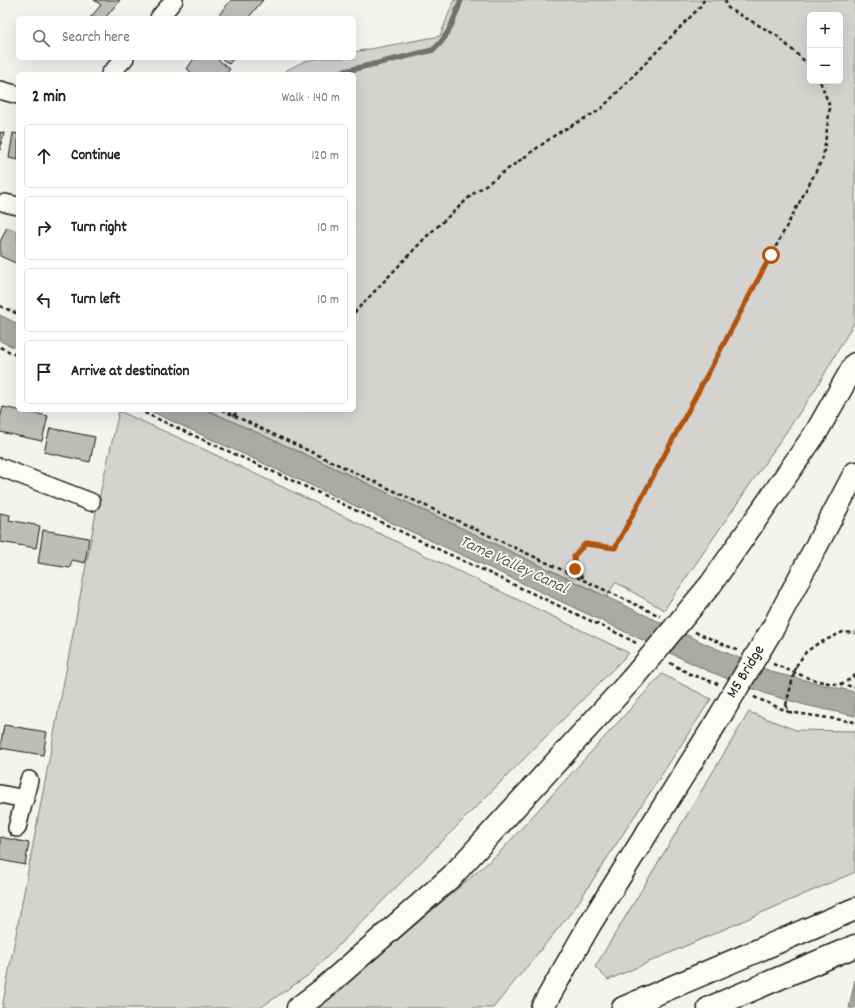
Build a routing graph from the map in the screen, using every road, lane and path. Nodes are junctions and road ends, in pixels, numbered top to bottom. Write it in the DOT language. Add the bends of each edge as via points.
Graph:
graph roads {
  1 [pos="174,0"];
  2 [pos="704,0"];
  3 [pos="725,0"];
  4 [pos="161,16"];
  5 [pos="123,60"];
  6 [pos="807,63"];
  7 [pos="112,72"];
  8 [pos="821,84"];
  9 [pos="0,90"];
  10 [pos="16,95"];
  11 [pos="0,306"];
  12 [pos="356,311"];
  13 [pos="16,313"];
  14 [pos="0,348"];
  15 [pos="16,355"];
  16 [pos="855,364"];
  17 [pos="142,412"];
  18 [pos="226,412"];
  19 [pos="238,412"];
  20 [pos="233,415"];
  21 [pos="0,467"];
  22 [pos="855,473"];
  23 [pos="91,502"];
  24 [pos="855,632"];
  25 [pos="636,644"];
  26 [pos="670,663"];
  27 [pos="855,675"];
  28 [pos="805,676"];
  29 [pos="839,684"];
  30 [pos="725,687"];
  31 [pos="855,687"];
  32 [pos="753,697"];
  33 [pos="789,712"];
  34 [pos="855,722"];
  35 [pos="29,780"];
  36 [pos="0,794"];
  37 [pos="25,799"];
  38 [pos="17,828"];
  39 [pos="855,909"];
  40 [pos="855,946"];
  41 [pos="298,1008"];
  42 [pos="542,1008"];
  43 [pos="622,1008"];
  44 [pos="709,1008"];
  1 -- 4 [label="street"];
  2 -- 12 [label="path" via="600,110 558,133 473,194 426,237"];
  3 -- 6 [label="path" via="728,8 776,35"];
  5 -- 7 [label="street"];
  8 -- 20 [label="path" via="830,107 823,158 615,548 585,544 574,556 575,569 584,580"];
  9 -- 10 [label="street"];
  11 -- 13 [label="path"];
  14 -- 15 [label="path"];
  16 -- 41 [label="highway, bridge" via="817,431 711,584 632,679 452,876"];
  17 -- 25 [label="path"];
  18 -- 20 [label="path"];
  19 -- 20 [label="path"];
  21 -- 23 [label="street"];
  22 -- 42 [label="highway, M5 Bridge, bridge" via="774,626 590,924"];
  24 -- 33 [label="path, bridge" via="842,632 806,652 796,666 786,705"];
  26 -- 30 [label="path" via="690,674"];
  27 -- 29 [label="path"];
  28 -- 29 [label="path"];
  29 -- 31 [label="path"];
  32 -- 33 [label="path"];
  33 -- 34 [label="path"];
  35 -- 37 [label="street"];
  36 -- 37 [label="street"];
  37 -- 38 [label="street"];
  39 -- 43 [label="highway"];
  40 -- 44 [label="highway"];
}
